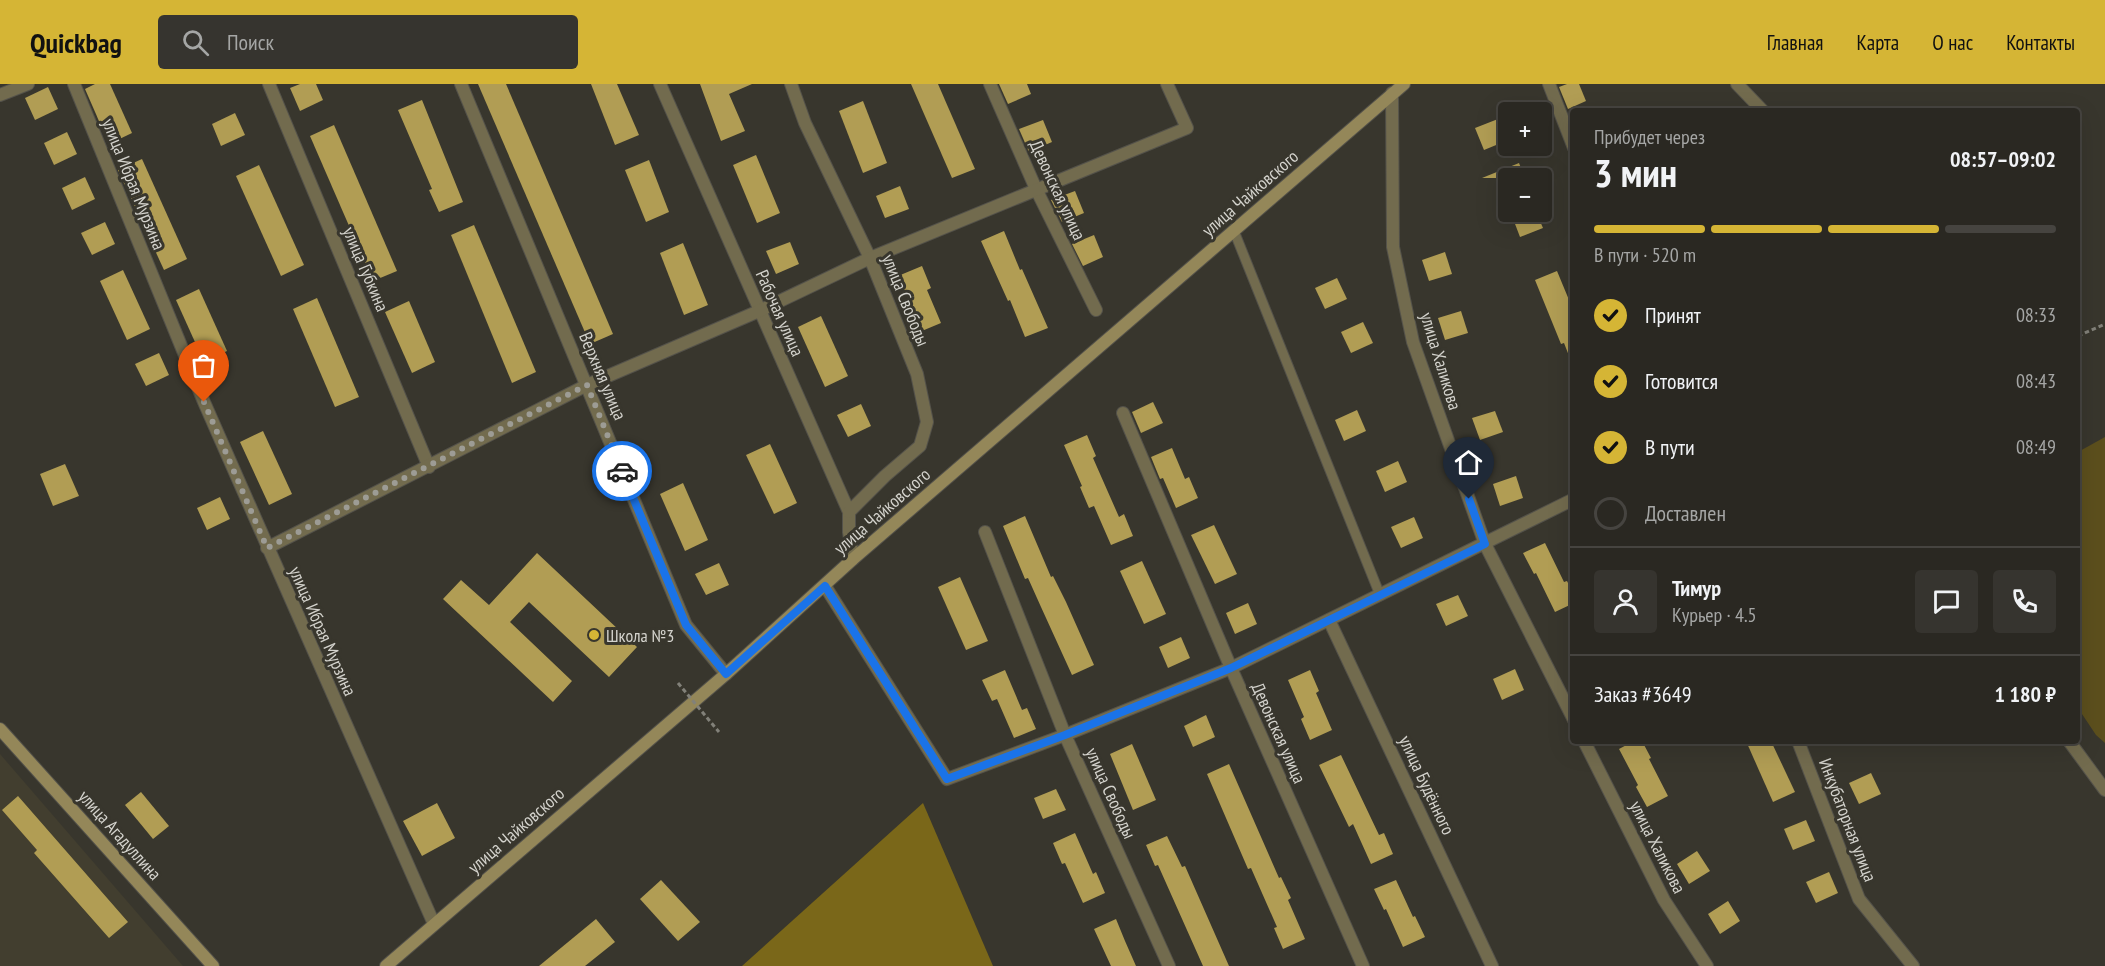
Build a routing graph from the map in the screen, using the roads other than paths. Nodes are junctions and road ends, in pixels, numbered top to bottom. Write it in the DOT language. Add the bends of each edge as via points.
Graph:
graph roads {
  1 [pos="28,84"];
  2 [pos="74,84"];
  3 [pos="269,84"];
  4 [pos="461,84"];
  5 [pos="660,84"];
  6 [pos="790,84"];
  7 [pos="990,84"];
  8 [pos="1167,84"];
  9 [pos="1404,84"];
  10 [pos="1549,84"];
  11 [pos="1737,84"];
  12 [pos="1392,93"];
  13 [pos="0,95"];
  14 [pos="1760,108"];
  15 [pos="1570,138"];
  16 [pos="1036,189"];
  17 [pos="1233,231"];
  18 [pos="870,258"];
  19 [pos="1096,310"];
  20 [pos="759,311"];
  21 [pos="587,385"];
  22 [pos="1123,414"];
  23 [pos="429,467"];
  24 [pos="1570,501"];
  25 [pos="849,512"];
  26 [pos="985,532"];
  27 [pos="1485,544"];
  28 [pos="267,548"];
  29 [pos="853,559"];
  30 [pos="825,586"];
  31 [pos="1380,595"];
  32 [pos="1329,620"];
  33 [pos="1231,668"];
  34 [pos="726,674"];
  35 [pos="1570,712"];
  36 [pos="0,729"];
  37 [pos="1065,735"];
  38 [pos="1586,744"];
  39 [pos="1799,744"];
  40 [pos="2071,744"];
  41 [pos="2105,790"];
  42 [pos="434,924"];
  43 [pos="213,966"];
  44 [pos="386,966"];
  45 [pos="1169,966"];
  46 [pos="1363,966"];
  47 [pos="1492,966"];
  48 [pos="1707,966"];
  49 [pos="1913,966"];
  1 -- 13 [label="street"];
  2 -- 28 [label="street, улица Ибрая Мурзина"];
  3 -- 23 [label="street, улица Губкина"];
  4 -- 21 [label="street, Верхняя улица"];
  5 -- 20 [label="street, Рабочая улица"];
  6 -- 18 [label="street, улица Свободы"];
  7 -- 16 [label="street, Девонская улица"];
  8 -- 16 [label="street" via="1187,128"];
  9 -- 12 [label="main road, улица Чайковского"];
  10 -- 15 [label="street"];
  11 -- 14 [label="street"];
  12 -- 17 [label="main road, улица Чайковского"];
  12 -- 27 [label="street, улица Халикова" via="1393,247 1413,342"];
  16 -- 18 [label="street"];
  16 -- 19 [label="street, Девонская улица"];
  17 -- 29 [label="main road, улица Чайковского"];
  17 -- 31 [label="lane"];
  18 -- 20 [label="street"];
  18 -- 25 [label="street, улица Свободы" via="916,374 927,422 920,446"];
  20 -- 21 [label="street"];
  20 -- 25 [label="street, Рабочая улица"];
  21 -- 23 [label="street"];
  21 -- 34 [label="street, Верхняя улица" via="686,625"];
  22 -- 33 [label="street, Девонская улица"];
  23 -- 28 [label="street"];
  24 -- 27 [label="street"];
  25 -- 29 [label="street, Рабочая улица"];
  26 -- 37 [label="street, улица Свободы"];
  27 -- 31 [label="street"];
  27 -- 35 [label="street, улица Халикова"];
  28 -- 42 [label="street, улица Ибрая Мурзина"];
  29 -- 30 [label="main road, улица Чайковского"];
  30 -- 34 [label="main road, улица Чайковского"];
  30 -- 37 [label="street" via="947,779"];
  31 -- 32 [label="street"];
  32 -- 33 [label="street"];
  32 -- 47 [label="street, улица Будённого"];
  33 -- 37 [label="street"];
  33 -- 46 [label="street, Девонская улица"];
  34 -- 42 [label="main road, улица Чайковского"];
  36 -- 43 [label="main road, улица Агадуллина"];
  37 -- 45 [label="street, улица Свободы"];
  38 -- 48 [label="street, улица Халикова" via="1664,900"];
  39 -- 49 [label="street, Инкубаторная улица" via="1859,898"];
  40 -- 41 [label="street"];
  42 -- 44 [label="main road, улица Чайковского"];
}
